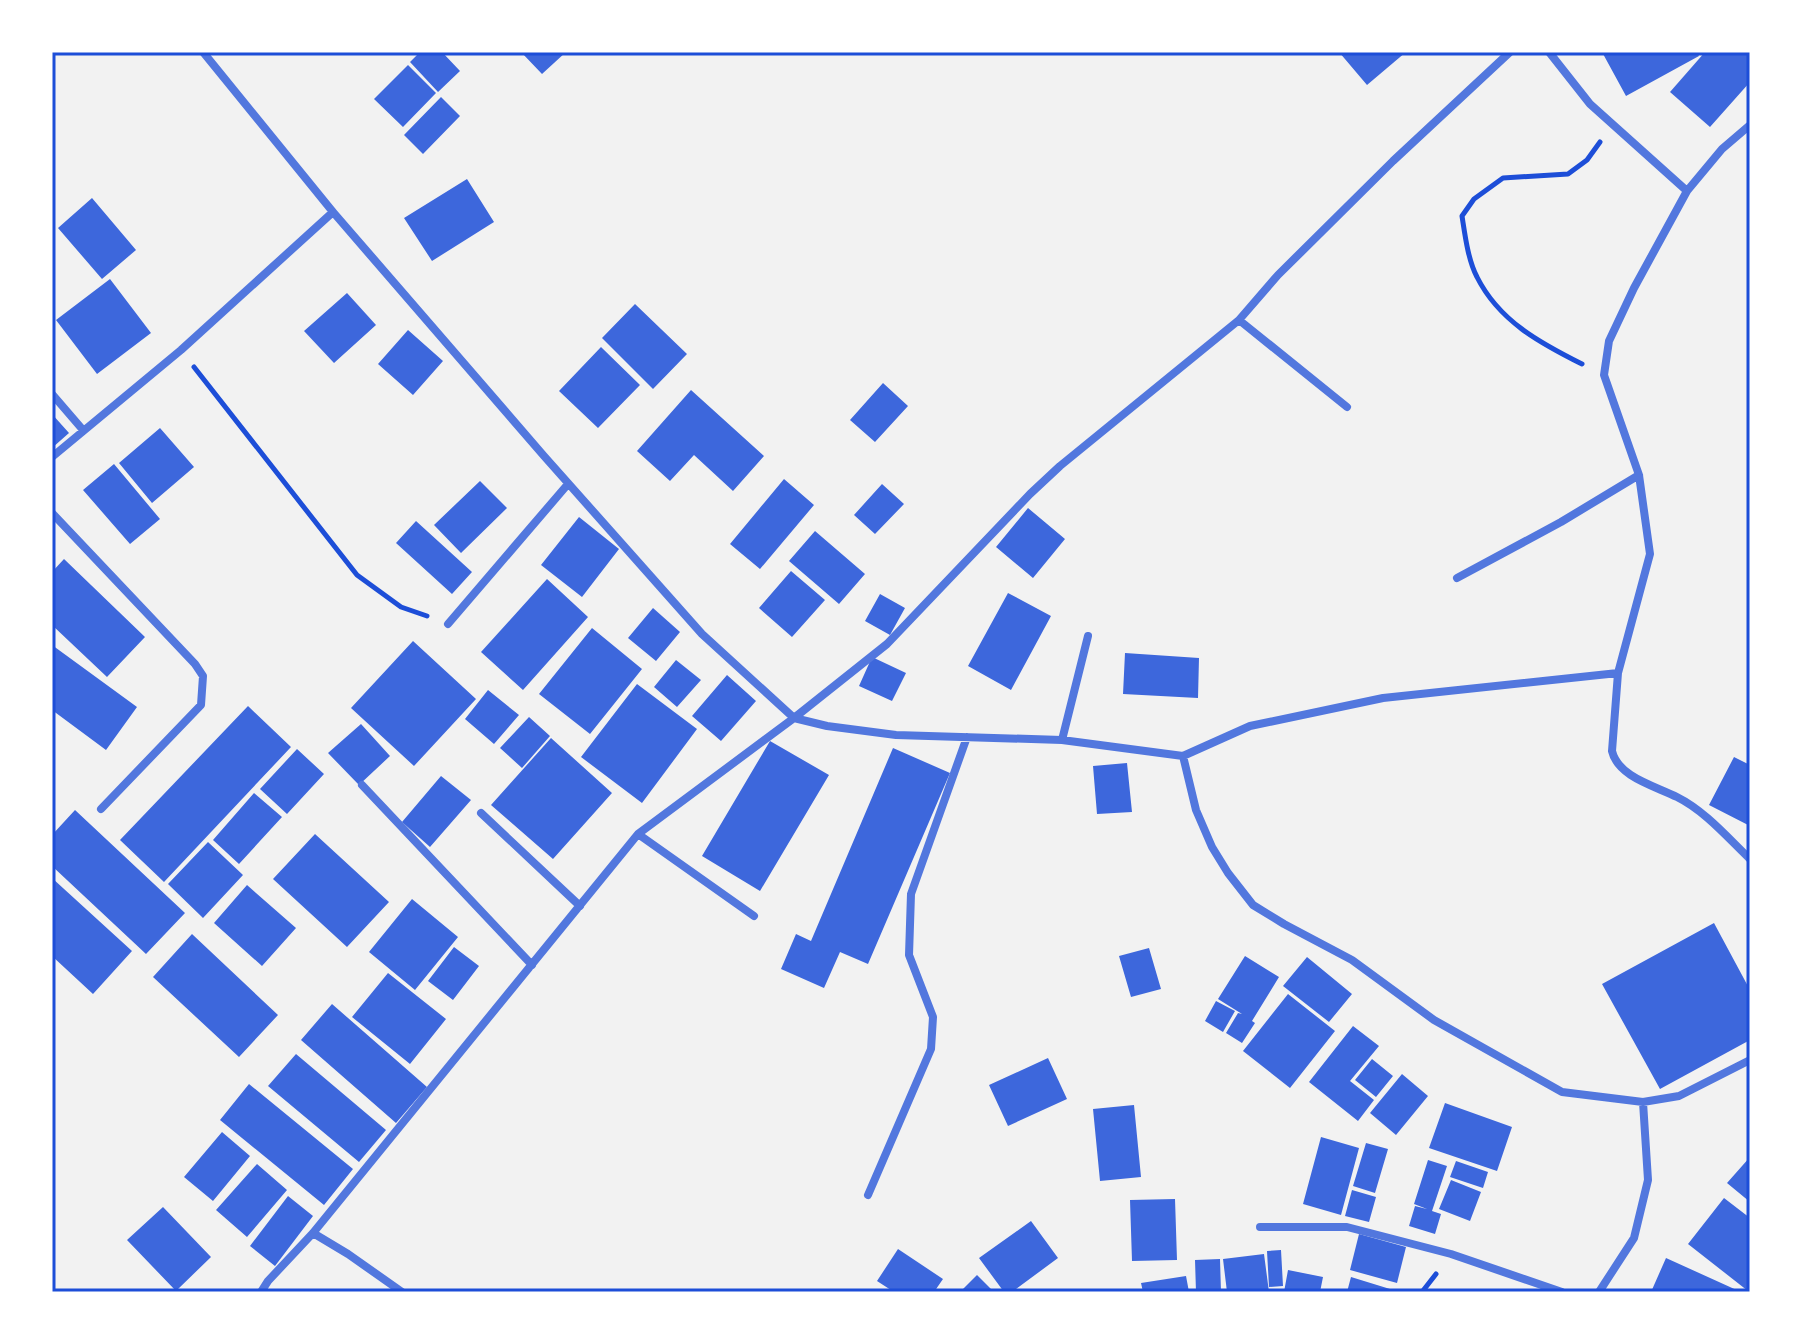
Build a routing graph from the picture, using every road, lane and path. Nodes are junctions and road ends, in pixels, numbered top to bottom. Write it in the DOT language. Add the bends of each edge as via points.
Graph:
graph roads {
  1 [pos="203,52"];
  2 [pos="1510,52"];
  3 [pos="1549,52"];
  4 [pos="1612,125"];
  5 [pos="1750,125"];
  6 [pos="1687,191"];
  7 [pos="333,212"];
  8 [pos="1239,320"];
  9 [pos="181,350"];
  10 [pos="1604,375"];
  11 [pos="52,394"];
  12 [pos="1347,407"];
  13 [pos="83,430"];
  14 [pos="52,457"];
  15 [pos="1639,475"];
  16 [pos="568,484"];
  17 [pos="52,513"];
  18 [pos="1457,578"];
  19 [pos="448,624"];
  20 [pos="1088,636"];
  21 [pos="1618,673"];
  22 [pos="794,718"];
  23 [pos="967,737"];
  24 [pos="1062,740"];
  25 [pos="1183,756"];
  26 [pos="362,785"];
  27 [pos="101,809"];
  28 [pos="481,813"];
  29 [pos="638,834"];
  30 [pos="1750,859"];
  31 [pos="580,906"];
  32 [pos="754,916"];
  33 [pos="532,965"];
  34 [pos="1750,1060"];
  35 [pos="1643,1102"];
  36 [pos="868,1195"];
  37 [pos="1260,1227"];
  38 [pos="313,1233"];
  39 [pos="261,1292"];
  40 [pos="402,1292"];
  41 [pos="1562,1292"];
  42 [pos="1599,1292"];
  1 -- 7 [label="street"];
  2 -- 8 [label="street" via="1382,171"];
  3 -- 4 [label="street"];
  4 -- 6 [label="street"];
  4 -- 10 [label="path" via="1579,168 1568,174 1503,178 1474,199 1462,216 1476,277 1502,311 1533,339"];
  5 -- 6 [label="street"];
  6 -- 10 [label="street" via="1609,341"];
  7 -- 9 [label="street"];
  7 -- 16 [label="street"];
  8 -- 12 [label="street"];
  8 -- 22 [label="street" via="1060,466 887,644"];
  9 -- 13 [label="street"];
  9 -- 19 [label="path" via="357,575 401,607"];
  10 -- 15 [label="street"];
  11 -- 13 [label="street"];
  13 -- 14 [label="street"];
  15 -- 18 [label="street"];
  15 -- 21 [label="street" via="1650,554"];
  16 -- 19 [label="street"];
  16 -- 22 [label="street" via="702,634"];
  17 -- 27 [label="street" via="203,676 201,705"];
  20 -- 24 [label="street"];
  21 -- 25 [label="street" via="1383,698 1250,726"];
  21 -- 30 [label="street" via="1614,762 1704,815"];
  22 -- 23 [label="street" via="896,735"];
  22 -- 29 [label="street"];
  23 -- 24 [label="street"];
  23 -- 36 [label="street" via="911,894 909,955 933,1017 931,1049"];
  24 -- 25 [label="street"];
  25 -- 35 [label="street" via="1196,810 1212,847 1253,905 1352,960 1434,1020 1562,1092"];
  26 -- 33 [label="street"];
  28 -- 31 [label="street"];
  29 -- 31 [label="street"];
  29 -- 32 [label="street"];
  31 -- 33 [label="street"];
  33 -- 38 [label="street"];
  34 -- 35 [label="street" via="1679,1096"];
  35 -- 42 [label="street" via="1648,1180 1634,1238"];
  37 -- 41 [label="street" via="1347,1227 1451,1254"];
  38 -- 39 [label="street"];
  38 -- 40 [label="street"];
}
